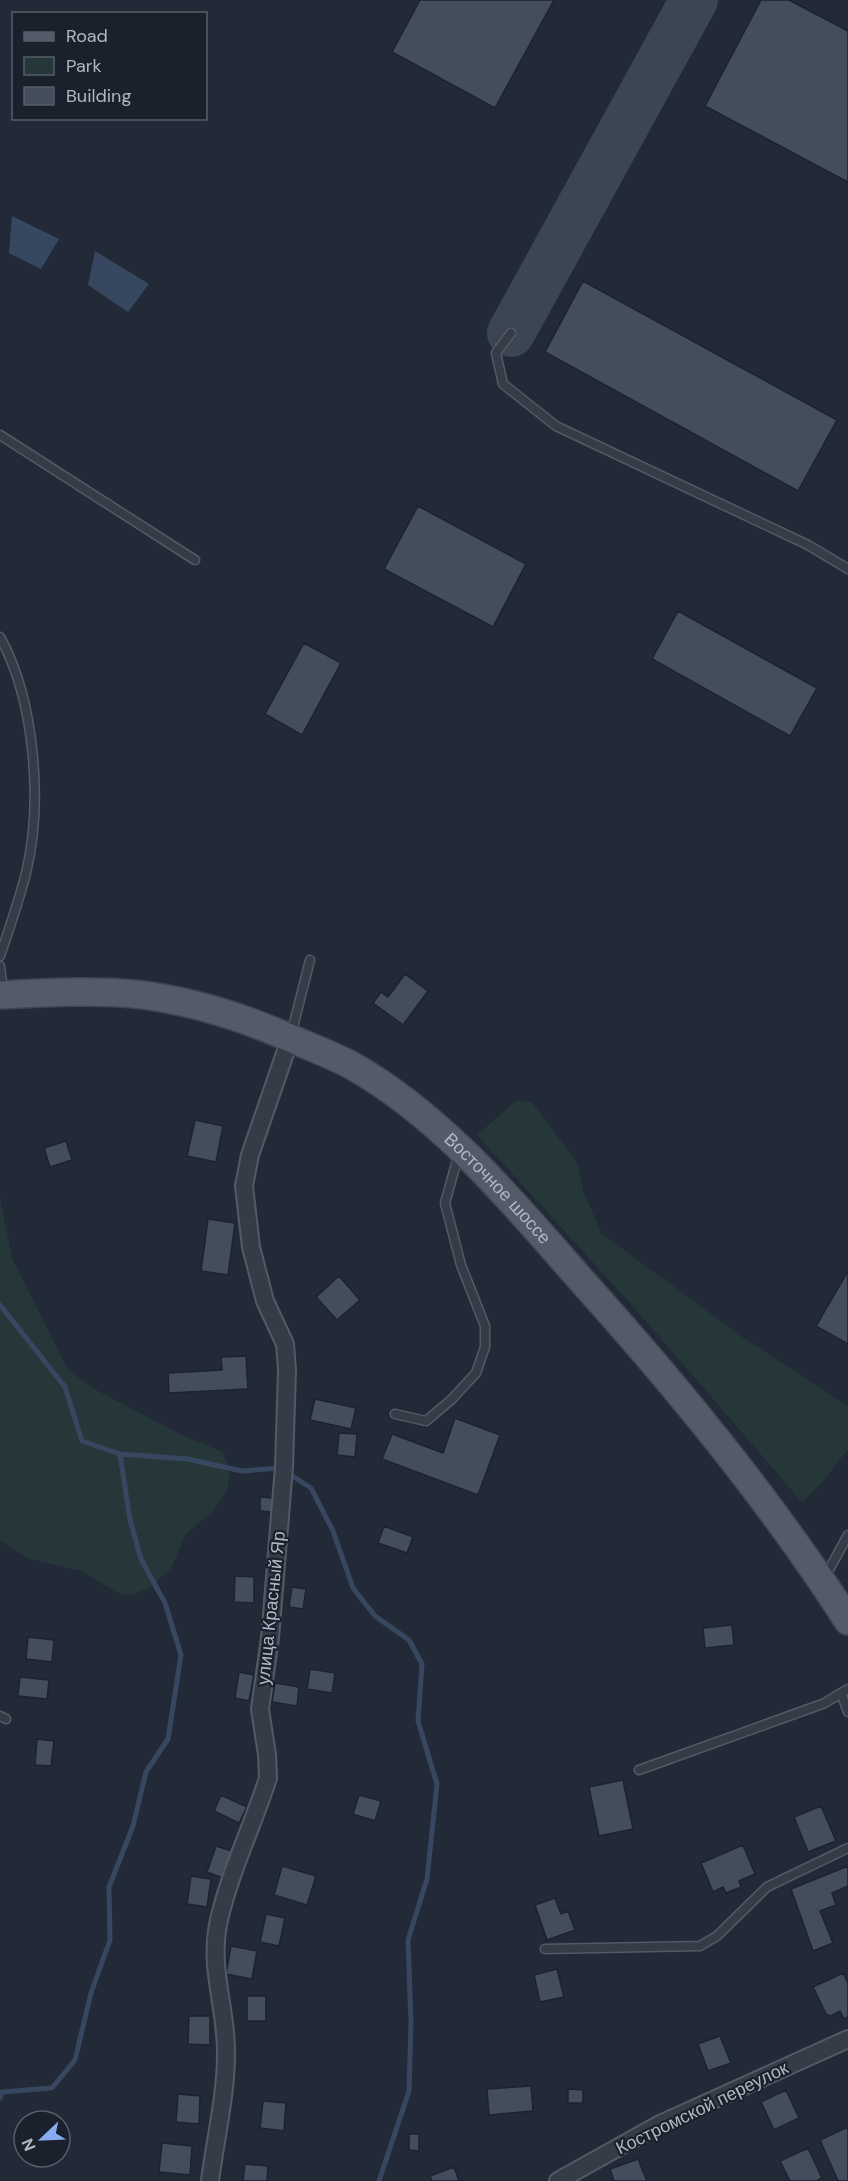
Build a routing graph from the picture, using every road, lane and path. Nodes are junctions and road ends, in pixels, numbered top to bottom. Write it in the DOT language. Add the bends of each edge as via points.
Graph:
graph roads {
  1 [pos="511,333"];
  2 [pos="0,435"];
  3 [pos="195,561"];
  4 [pos="848,569"];
  5 [pos="0,637"];
  6 [pos="0,956"];
  7 [pos="310,960"];
  8 [pos="0,966"];
  9 [pos="1,995"];
  10 [pos="290,1038"];
  11 [pos="460,1150"];
  12 [pos="395,1414"];
  13 [pos="848,1535"];
  14 [pos="823,1582"];
  15 [pos="848,1621"];
  16 [pos="845,1691"];
  17 [pos="848,1712"];
  18 [pos="639,1770"];
  19 [pos="848,1848"];
  20 [pos="545,1949"];
  21 [pos="848,2039"];
  22 [pos="210,2181"];
  23 [pos="558,2181"];
  1 -- 4 [label="lane" via="496,353 502,384 556,426 808,545"];
  2 -- 3 [label="lane"];
  5 -- 6 [label="lane" via="32,730 35,804 26,872"];
  7 -- 10 [label="lane"];
  8 -- 9 [label="lane"];
  9 -- 10 [label="main road, Восточное шоссе" via="133,994 238,1016"];
  10 -- 11 [label="main road, Восточное шоссе" via="359,1071 428,1121"];
  10 -- 22 [label="street, улица Красный Яр" via="250,1155 244,1186 251,1247 265,1301 285,1344 284,1467 260,1709 268,1778 219,1920 215,1955 216,1983 225,2016 226,2057"];
  11 -- 12 [label="lane" via="446,1203 461,1265 485,1326 485,1347 476,1373 426,1421"];
  11 -- 14 [label="main road, Восточное шоссе" via="490,1177 671,1380"];
  13 -- 14 [label="lane"];
  14 -- 15 [label="main road, Восточное шоссе"];
  16 -- 17 [label="lane"];
  16 -- 18 [label="lane" via="822,1705"];
  19 -- 20 [label="lane" via="767,1887 717,1936 700,1946"];
  21 -- 23 [label="street, Костромской переулок" via="660,2124"];
}
